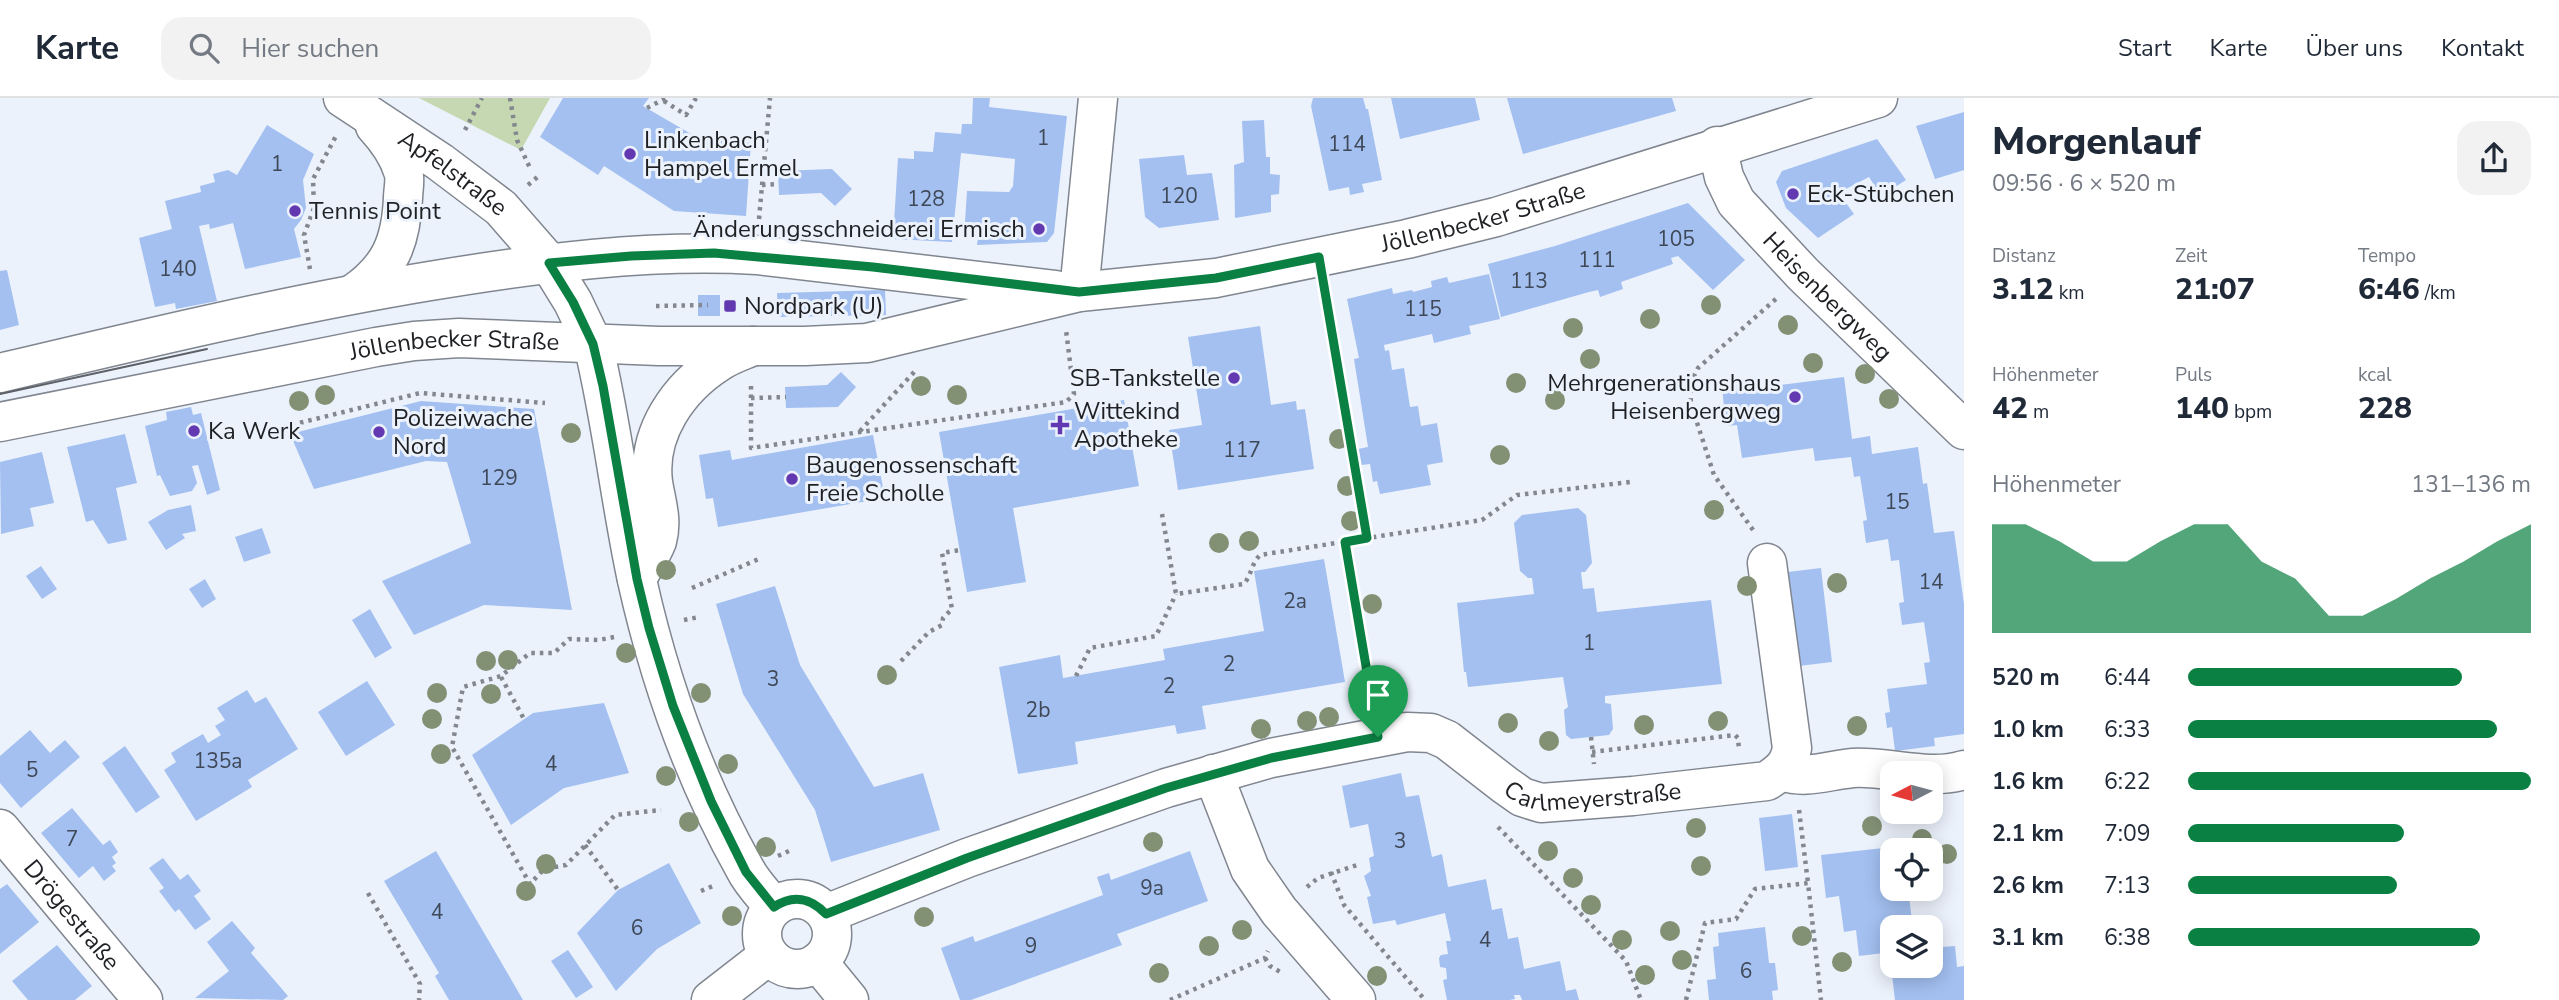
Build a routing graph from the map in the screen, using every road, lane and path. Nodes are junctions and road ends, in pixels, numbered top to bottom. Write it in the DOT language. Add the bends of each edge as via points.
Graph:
graph roads {
  1 [pos="482,98"];
  2 [pos="510,98"];
  3 [pos="696,98"];
  4 [pos="770,98"];
  5 [pos="1098,98"];
  6 [pos="1878,98"];
  7 [pos="665,99"];
  8 [pos="349,101"];
  9 [pos="647,108"];
  10 [pos="465,130"];
  11 [pos="1717,146"];
  12 [pos="530,168"];
  13 [pos="779,184"];
  14 [pos="762,185"];
  15 [pos="314,208"];
  16 [pos="402,219"];
  17 [pos="757,255"];
  18 [pos="1319,257"];
  19 [pos="549,263"];
  20 [pos="1803,274"];
  21 [pos="1079,292"];
  22 [pos="336,297"];
  23 [pos="709,305"];
  24 [pos="656,306"];
  25 [pos="916,332"];
  26 [pos="1067,340"];
  27 [pos="593,344"];
  28 [pos="753,346"];
  29 [pos="0,373"];
  30 [pos="786,397"];
  31 [pos="751,398"];
  32 [pos="545,403"];
  33 [pos="0,422"];
  34 [pos="267,430"];
  35 [pos="1964,430"];
  36 [pos="859,431"];
  37 [pos="1630,482"];
  38 [pos="1162,514"];
  39 [pos="1367,538"];
  40 [pos="1345,542"];
  41 [pos="960,550"];
  42 [pos="761,558"];
  43 [pos="1767,563"];
  44 [pos="637,579"];
  45 [pos="692,588"];
  46 [pos="1176,594"];
  47 [pos="599,640"];
  48 [pos="901,661"];
  49 [pos="1076,676"];
  50 [pos="500,677"];
  51 [pos="524,719"];
  52 [pos="1378,737"];
  53 [pos="1592,752"];
  54 [pos="1964,771"];
  55 [pos="1213,774"];
  56 [pos="1789,774"];
  57 [pos="1743,785"];
  58 [pos="661,810"];
  59 [pos="1493,822"];
  60 [pos="0,829"];
  61 [pos="585,845"];
  62 [pos="1360,864"];
  63 [pos="1331,872"];
  64 [pos="1808,883"];
  65 [pos="618,890"];
  66 [pos="368,893"];
  67 [pos="774,907"];
  68 [pos="826,914"];
  69 [pos="1288,921"];
  70 [pos="769,955"];
  71 [pos="818,962"];
  72 [pos="143,1000"];
  73 [pos="419,1000"];
  74 [pos="711,1000"];
  75 [pos="849,1000"];
  76 [pos="1170,1000"];
  77 [pos="1356,1000"];
  78 [pos="1425,1000"];
  79 [pos="1641,1000"];
  80 [pos="1686,1000"];
  81 [pos="1821,1000"];
  1 -- 10 [label="path"];
  2 -- 12 [label="path" via="517,140"];
  3 -- 7 [label="path" via="686,115"];
  4 -- 14 [label="path"];
  5 -- 21 [label="street"];
  6 -- 11 [label="street, Jöllenbecker Straße"];
  7 -- 9 [label="path"];
  8 -- 15 [label="path" via="313,179"];
  8 -- 16 [label="street" via="385,136 404,173"];
  8 -- 19 [label="street, Apfelstraße" via="500,208"];
  11 -- 18 [label="street, Jöllenbecker Straße" via="1496,217"];
  11 -- 20 [label="street, Heisenbergweg" via="1736,202"];
  13 -- 14 [label="path"];
  14 -- 17 [label="path"];
  15 -- 16 [label="path"];
  15 -- 22 [label="path" via="304,235 307,256"];
  16 -- 22 [label="street" via="394,251 380,271"];
  17 -- 19 [label="street, Jöllenbecker Straße" via="631,256"];
  17 -- 21 [label="street, Jöllenbecker Straße"];
  18 -- 21 [label="street, Jöllenbecker Straße" via="1216,278"];
  18 -- 39 [label="path"];
  19 -- 22 [label="street, Jöllenbecker Straße"];
  19 -- 27 [label="street, Apfelstraße"];
  20 -- 35 [label="street, Heisenbergweg"];
  20 -- 43 [label="path" via="1698,368 1690,384 1691,404 1714,475 1750,524"];
  21 -- 25 [label="street, Jöllenbecker Straße"];
  22 -- 29 [label="street, Jöllenbecker Straße"];
  23 -- 24 [label="path"];
  25 -- 28 [label="street, Jöllenbecker Straße" via="867,343"];
  25 -- 36 [label="path" via="924,362"];
  26 -- 36 [label="path" via="1074,394 1066,402"];
  27 -- 28 [label="street, Jöllenbecker Straße"];
  27 -- 33 [label="street, Jöllenbecker Straße" via="436,338"];
  27 -- 44 [label="street, Apfelstraße"];
  28 -- 31 [label="path"];
  28 -- 44 [label="street" via="701,374 660,427 653,480 660,517 657,540"];
  30 -- 31 [label="path"];
  31 -- 36 [label="path" via="751,448"];
  32 -- 34 [label="path" via="420,393"];
  37 -- 39 [label="path" via="1517,495 1482,520"];
  38 -- 46 [label="path"];
  39 -- 40 [label="path"];
  40 -- 46 [label="path" via="1260,555 1251,564 1244,584"];
  40 -- 52 [label="path"];
  41 -- 48 [label="path" via="943,553 952,610 942,625"];
  42 -- 45 [label="path"];
  43 -- 56 [label="street" via="1793,748"];
  44 -- 67 [label="street, Apfelstraße" via="688,747 746,872"];
  46 -- 49 [label="path" via="1156,636 1090,648"];
  47 -- 50 [label="path" via="569,639 554,653 530,653"];
  50 -- 51 [label="path"];
  50 -- 61 [label="path" via="463,687 452,747 530,884 544,869 566,865"];
  52 -- 55 [label="street, Carlmeyerstraße"];
  52 -- 57 [label="street, Carlmeyerstraße" via="1431,733 1459,748 1522,797 1541,803"];
  53 -- 57 [label="path" via="1735,735"];
  54 -- 56 [label="street" via="1853,768"];
  55 -- 68 [label="street, Carlmeyerstraße" via="967,858"];
  55 -- 69 [label="street" via="1250,869"];
  56 -- 57 [label="street, Carlmeyerstraße"];
  56 -- 64 [label="path"];
  58 -- 61 [label="path" via="615,815"];
  59 -- 79 [label="path" via="1626,961"];
  60 -- 72 [label="street, Drögestraße"];
  61 -- 65 [label="path"];
  62 -- 63 [label="path"];
  63 -- 69 [label="path" via="1318,878"];
  63 -- 78 [label="path" via="1344,905"];
  64 -- 80 [label="path" via="1755,889 1736,919 1705,923"];
  64 -- 81 [label="path"];
  66 -- 73 [label="path" via="419,984"];
  67 -- 68 [label="street" via="802,899"];
  67 -- 70 [label="street" via="762,930"];
  68 -- 71 [label="street" via="832,939"];
  69 -- 76 [label="path" via="1265,958"];
  69 -- 77 [label="street"];
  70 -- 71 [label="street" via="792,968"];
  70 -- 74 [label="street"];
  71 -- 75 [label="street"];
}
